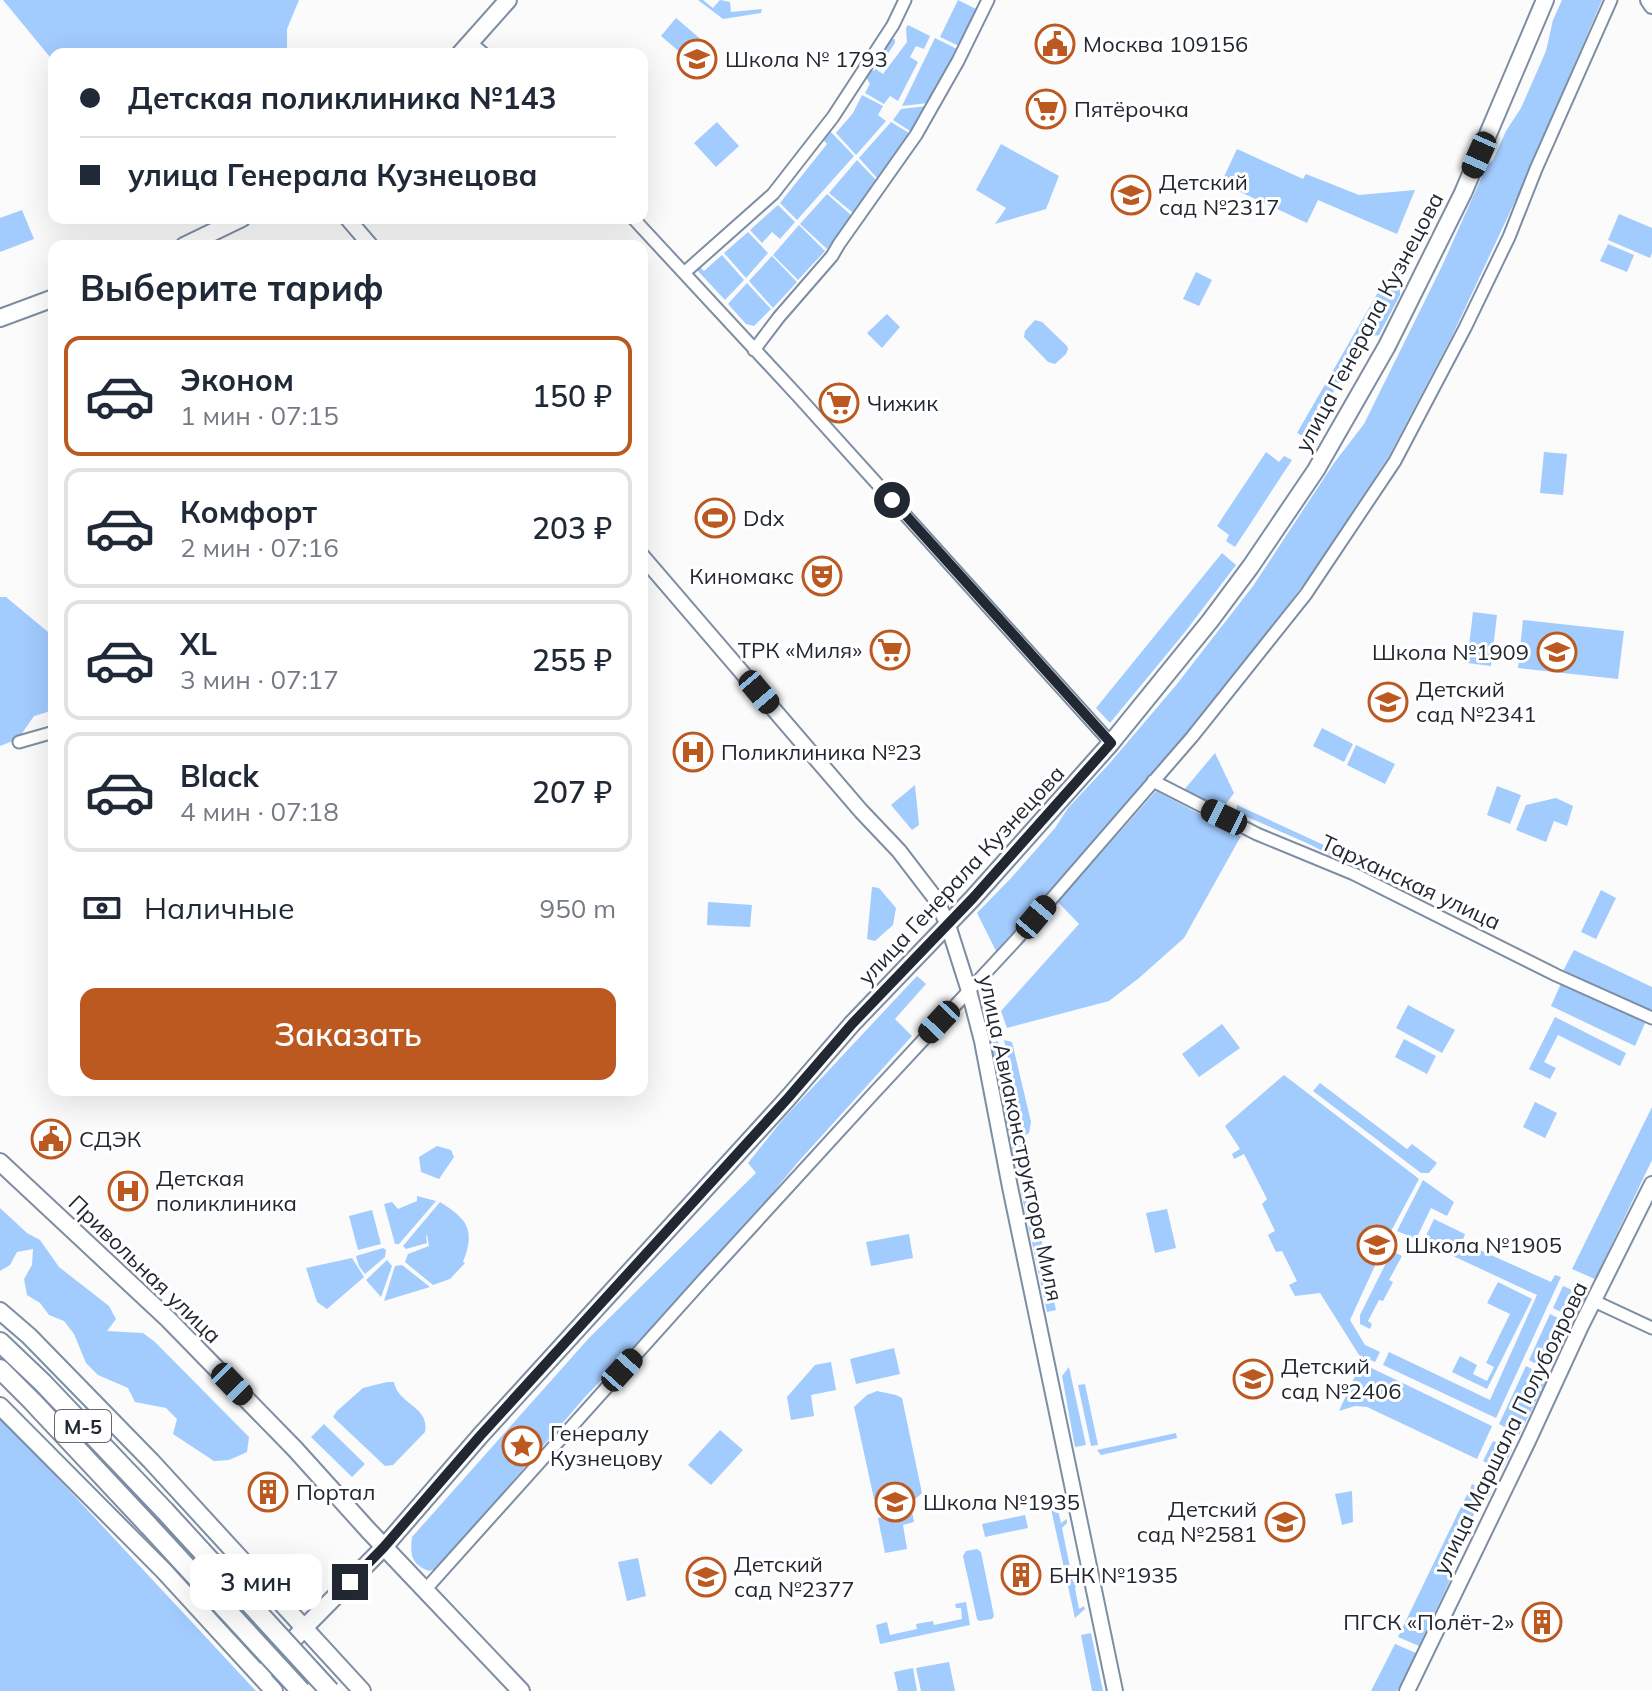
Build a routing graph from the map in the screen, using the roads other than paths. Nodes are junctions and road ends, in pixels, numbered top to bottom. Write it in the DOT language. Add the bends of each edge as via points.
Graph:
graph roads {
  1 [pos="508,0"];
  2 [pos="905,0"];
  3 [pos="988,0"];
  4 [pos="1545,0"];
  5 [pos="1611,0"];
  6 [pos="1648,0"];
  7 [pos="1652,6"];
  8 [pos="473,48"];
  9 [pos="230,224"];
  10 [pos="352,224"];
  11 [pos="639,224"];
  12 [pos="196,240"];
  13 [pos="366,240"];
  14 [pos="684,273"];
  15 [pos="48,300"];
  16 [pos="0,318"];
  17 [pos="754,350"];
  18 [pos="648,563"];
  19 [pos="48,734"];
  20 [pos="19,742"];
  21 [pos="1111,743"];
  22 [pos="1153,781"];
  23 [pos="948,925"];
  24 [pos="969,991"];
  25 [pos="1652,1018"];
  26 [pos="0,1162"];
  27 [pos="1652,1184"];
  28 [pos="1594,1301"];
  29 [pos="0,1311"];
  30 [pos="1652,1328"];
  31 [pos="0,1342"];
  32 [pos="0,1369"];
  33 [pos="0,1406"];
  34 [pos="384,1547"];
  35 [pos="425,1590"];
  36 [pos="305,1627"];
  37 [pos="260,1676"];
  38 [pos="358,1687"];
  39 [pos="274,1691"];
  40 [pos="302,1691"];
  41 [pos="330,1691"];
  42 [pos="521,1691"];
  43 [pos="1115,1691"];
  44 [pos="1407,1691"];
  1 -- 8 [label="main road"];
  2 -- 14 [label="street" via="833,117 773,194"];
  3 -- 17 [label="street" via="916,135 832,256"];
  4 -- 21 [label="main road, улица Генерала Кузнецова" via="1463,193 1354,406 1251,566"];
  5 -- 22 [label="street" via="1503,249 1395,461 1306,594"];
  6 -- 7 [label="street"];
  9 -- 12 [label="main road"];
  10 -- 13 [label="street"];
  11 -- 14 [label="street"];
  14 -- 17 [label="street"];
  15 -- 16 [label="main road"];
  17 -- 21 [label="street"];
  18 -- 23 [label="street, улица Авиаконструктора Миля" via="899,851 935,898"];
  19 -- 20 [label="street"];
  21 -- 23 [label="main road, улица Генерала Кузнецова"];
  22 -- 24 [label="street"];
  22 -- 25 [label="street, Тарханская улица"];
  23 -- 24 [label="street, улица Авиаконструктора Миля"];
  23 -- 34 [label="main road, улица Генерала Кузнецова" via="852,1024"];
  24 -- 35 [label="street"];
  24 -- 43 [label="street, улица Авиаконструктора Миля"];
  26 -- 34 [label="main road, Привольная улица" via="168,1319"];
  27 -- 28 [label="street, улица Маршала Полубоярова"];
  28 -- 30 [label="street"];
  28 -- 44 [label="street, улица Маршала Полубоярова"];
  29 -- 36 [label="main road" via="151,1461"];
  31 -- 41 [label="highway, М-5, bridge"];
  32 -- 40 [label="highway, М-5, bridge"];
  33 -- 37 [label="main road"];
  34 -- 35 [label="main road, Привольная улица"];
  34 -- 36 [label="main road, улица Генерала Кузнецова"];
  35 -- 42 [label="main road, Привольная улица"];
  36 -- 37 [label="main road, улица Генерала Кузнецова"];
  36 -- 38 [label="main road"];
  37 -- 39 [label="main road"];
  38 -- 40 [label="main road" via="329,1674 316,1676"];
}
